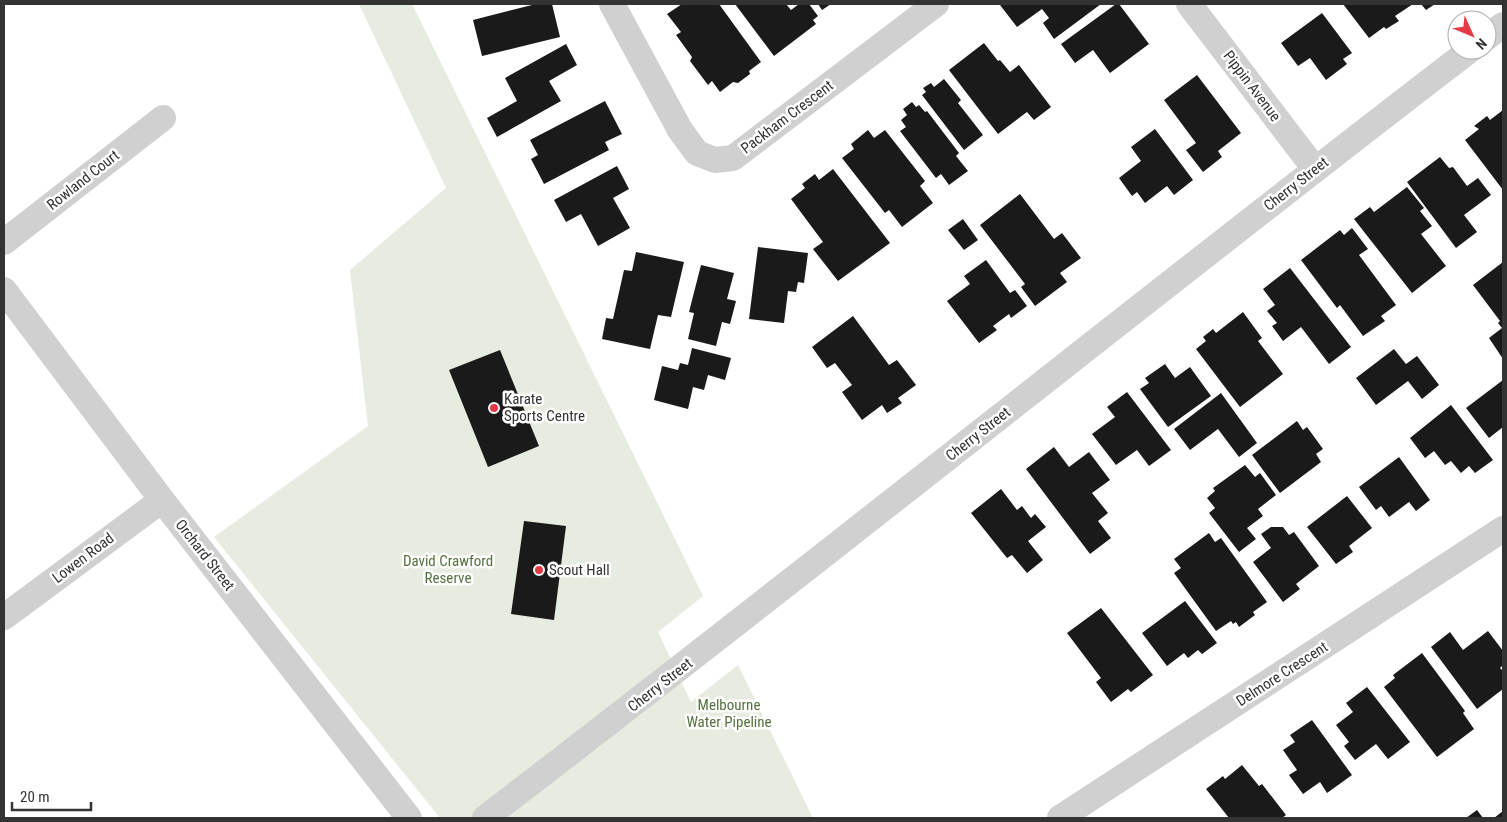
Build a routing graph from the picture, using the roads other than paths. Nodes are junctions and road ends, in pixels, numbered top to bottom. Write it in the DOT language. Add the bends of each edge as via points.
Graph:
graph roads {
  1 [pos="612,4"];
  2 [pos="936,4"];
  3 [pos="1189,4"];
  4 [pos="1457,60"];
  5 [pos="163,118"];
  6 [pos="1315,169"];
  7 [pos="4,242"];
  8 [pos="4,290"];
  9 [pos="162,500"];
  10 [pos="1503,529"];
  11 [pos="4,617"];
  12 [pos="409,818"];
  13 [pos="485,818"];
  14 [pos="1060,818"];
  1 -- 2 [label="street, Packham Crescent" via="680,130 697,153 715,160 733,158"];
  3 -- 6 [label="street, Pippin Avenue"];
  4 -- 6 [label="street, Cherry Street"];
  5 -- 7 [label="street, Rowland Court"];
  6 -- 13 [label="street, Cherry Street" via="688,663"];
  8 -- 9 [label="street, Orchard Street"];
  9 -- 11 [label="street, Lowen Road"];
  9 -- 12 [label="street, Orchard Street"];
  10 -- 14 [label="street, Delmore Crescent"];
}
